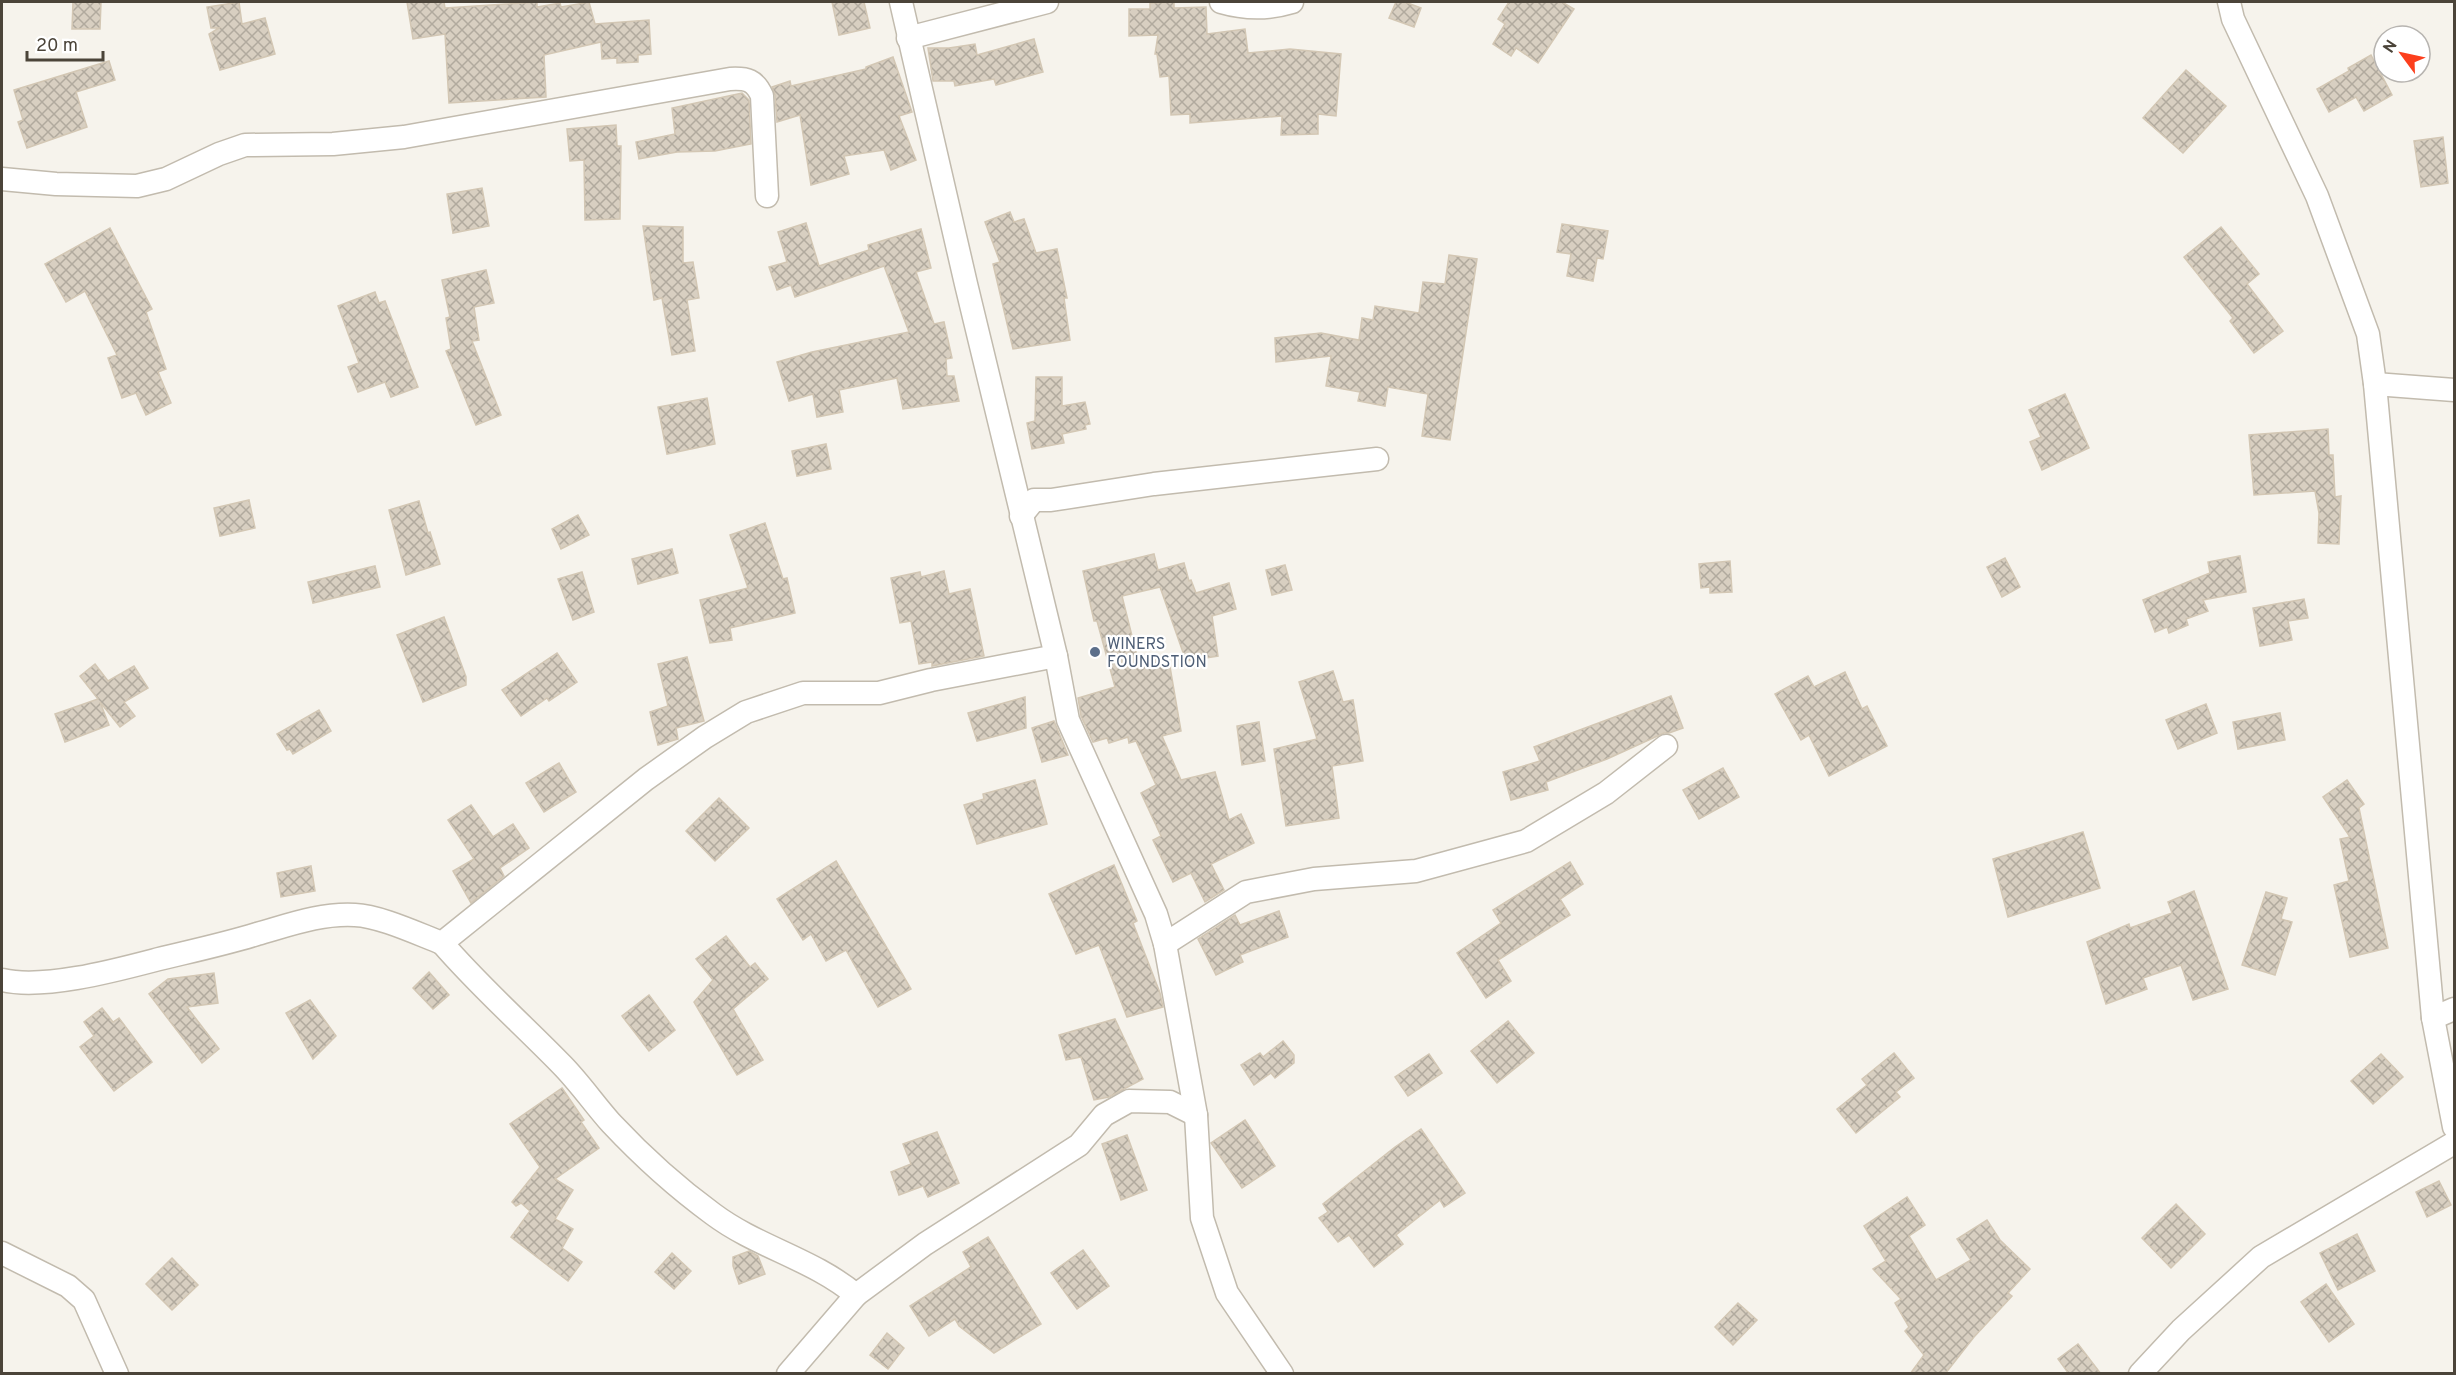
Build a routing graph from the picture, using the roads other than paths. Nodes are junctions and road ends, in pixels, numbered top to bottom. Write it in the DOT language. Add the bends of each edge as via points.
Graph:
graph roads {
  1 [pos="901,2"];
  2 [pos="1047,2"];
  3 [pos="1221,2"];
  4 [pos="1292,2"];
  5 [pos="2229,2"];
  6 [pos="908,38"];
  7 [pos="2,179"];
  8 [pos="767,196"];
  9 [pos="2375,384"];
  10 [pos="2454,390"];
  11 [pos="1377,459"];
  12 [pos="1021,516"];
  13 [pos="1056,656"];
  14 [pos="1666,746"];
  15 [pos="442,944"];
  16 [pos="1165,944"];
  17 [pos="2,980"];
  18 [pos="2454,1009"];
  19 [pos="2433,1018"];
  20 [pos="2450,1076"];
  21 [pos="1196,1115"];
  22 [pos="2454,1127"];
  23 [pos="2454,1143"];
  24 [pos="2,1252"];
  25 [pos="856,1294"];
  26 [pos="117,1374"];
  27 [pos="788,1374"];
  28 [pos="1282,1374"];
  29 [pos="2140,1374"];
  1 -- 6 [label="street"];
  2 -- 6 [label="street"];
  3 -- 4 [label="street" via="1240,7"];
  5 -- 9 [label="street" via="2233,19 2317,196 2368,334"];
  6 -- 12 [label="street"];
  7 -- 8 [label="street" via="137,186 166,179 245,145 333,144 404,137 746,78 756,84 762,96"];
  9 -- 10 [label="street"];
  9 -- 19 [label="street"];
  11 -- 12 [label="street" via="1034,500"];
  12 -- 13 [label="street"];
  13 -- 15 [label="street" via="879,693 803,693 746,712 646,779"];
  13 -- 16 [label="street" via="1068,720 1156,914"];
  14 -- 16 [label="street" via="1606,793 1526,842 1416,871 1314,879 1246,892"];
  15 -- 17 [label="street" via="357,915 318,917 110,971 63,980"];
  15 -- 25 [label="street" via="562,1065 647,1160 676,1185 714,1215"];
  16 -- 21 [label="street"];
  18 -- 19 [label="street"];
  19 -- 20 [label="street"];
  20 -- 22 [label="street"];
  21 -- 25 [label="street" via="1170,1102 1130,1101 1104,1115 1079,1145 925,1244"];
  21 -- 28 [label="street" via="1202,1218 1227,1293"];
  23 -- 29 [label="street" via="2261,1257 2181,1330"];
  24 -- 26 [label="street" via="68,1286 84,1300"];
  25 -- 27 [label="street"];
}
